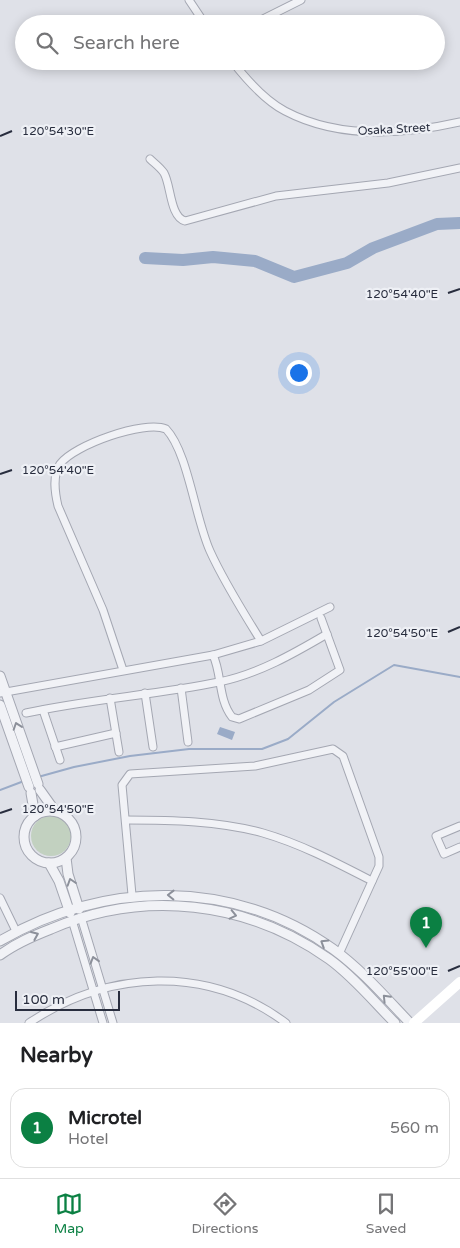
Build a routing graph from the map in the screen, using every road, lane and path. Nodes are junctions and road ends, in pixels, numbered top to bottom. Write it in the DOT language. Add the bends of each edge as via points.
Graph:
graph roads {
  1 [pos="189,0"];
  2 [pos="301,0"];
  3 [pos="199,15"];
  4 [pos="271,15"];
  5 [pos="240,70"];
  6 [pos="460,122"];
  7 [pos="150,159"];
  8 [pos="460,168"];
  9 [pos="330,607"];
  10 [pos="321,618"];
  11 [pos="328,634"];
  12 [pos="261,641"];
  13 [pos="213,655"];
  14 [pos="123,670"];
  15 [pos="0,676"];
  16 [pos="220,682"];
  17 [pos="181,688"];
  18 [pos="3,692"];
  19 [pos="145,693"];
  20 [pos="110,698"];
  21 [pos="0,705"];
  22 [pos="43,710"];
  23 [pos="26,713"];
  24 [pos="116,733"];
  25 [pos="188,742"];
  26 [pos="55,747"];
  27 [pos="154,747"];
  28 [pos="119,752"];
  29 [pos="60,760"];
  30 [pos="29,773"];
  31 [pos="34,787"];
  32 [pos="55,811"];
  33 [pos="35,816"];
  34 [pos="126,820"];
  35 [pos="460,826"];
  36 [pos="460,848"];
  37 [pos="66,858"];
  38 [pos="49,863"];
  39 [pos="372,881"];
  40 [pos="132,895"];
  41 [pos="0,898"];
  42 [pos="78,906"];
  43 [pos="69,909"];
  44 [pos="81,917"];
  45 [pos="72,920"];
  46 [pos="16,931"];
  47 [pos="0,941"];
  48 [pos="339,954"];
  49 [pos="0,955"];
  50 [pos="460,982"];
  51 [pos="103,988"];
  52 [pos="93,990"];
  53 [pos="29,1023"];
  54 [pos="104,1023"];
  55 [pos="113,1023"];
  56 [pos="286,1023"];
  57 [pos="395,1023"];
  58 [pos="410,1023"];
  59 [pos="414,1023"];
  1 -- 3 [label="street"];
  2 -- 4 [label="street"];
  5 -- 6 [label="street, Osaka Street" via="283,110 333,129 378,132"];
  7 -- 8 [label="street" via="164,172 172,205 180,219 185,221 276,196 388,183"];
  9 -- 12 [label="street"];
  10 -- 11 [label="street"];
  11 -- 16 [label="street" via="284,659"];
  11 -- 16 [label="street" via="340,670 277,705 235,719 227,708"];
  12 -- 13 [label="street"];
  12 -- 14 [label="street" via="210,551 195,511 179,448 166,429 149,426 73,452 59,465 56,478 58,506 103,610"];
  13 -- 14 [label="street"];
  13 -- 16 [label="street" via="219,668"];
  14 -- 18 [label="street"];
  15 -- 18 [label="street"];
  16 -- 17 [label="street"];
  17 -- 19 [label="street"];
  17 -- 25 [label="street"];
  30 -- 18 [label="street, one-way"];
  19 -- 20 [label="street"];
  19 -- 27 [label="street"];
  20 -- 22 [label="street"];
  20 -- 24 [label="street"];
  21 -- 30 [label="street"];
  22 -- 23 [label="street"];
  22 -- 26 [label="street"];
  24 -- 26 [label="street"];
  24 -- 28 [label="street"];
  26 -- 29 [label="street"];
  30 -- 31 [label="street"];
  31 -- 32 [label="street"];
  31 -- 33 [label="street"];
  32 -- 33 [label="street" via="44,811"];
  32 -- 37 [label="street" via="68,818 76,831 75,846"];
  33 -- 38 [label="street" via="26,827 26,844 33,856"];
  34 -- 39 [label="street" via="218,824 262,833 295,844"];
  34 -- 39 [label="street" via="122,785 130,774 255,766 333,749 343,756 378,850 378,866"];
  34 -- 40 [label="street"];
  35 -- 36 [label="street" via="436,836 444,854"];
  37 -- 38 [label="street"];
  42 -- 37 [label="street, one-way"];
  38 -- 43 [label="street"];
  39 -- 48 [label="street"];
  40 -- 42 [label="street"];
  48 -- 40 [label="street, one-way" via="301,929 230,901 195,896"];
  41 -- 46 [label="street"];
  42 -- 43 [label="street"];
  42 -- 44 [label="street"];
  43 -- 45 [label="street"];
  43 -- 46 [label="street"];
  44 -- 45 [label="street"];
  51 -- 44 [label="street, one-way"];
  44 -- 57 [label="street, one-way" via="110,909 157,905 195,908 262,922 331,960"];
  49 -- 45 [label="street, one-way" via="24,940"];
  45 -- 52 [label="street"];
  46 -- 47 [label="street"];
  58 -- 48 [label="street, one-way"];
  50 -- 59 [label="main road"];
  51 -- 52 [label="street"];
  51 -- 55 [label="street"];
  51 -- 56 [label="street" via="147,981 192,983 236,995"];
  52 -- 53 [label="street" via="70,999"];
  52 -- 54 [label="street"];
}
